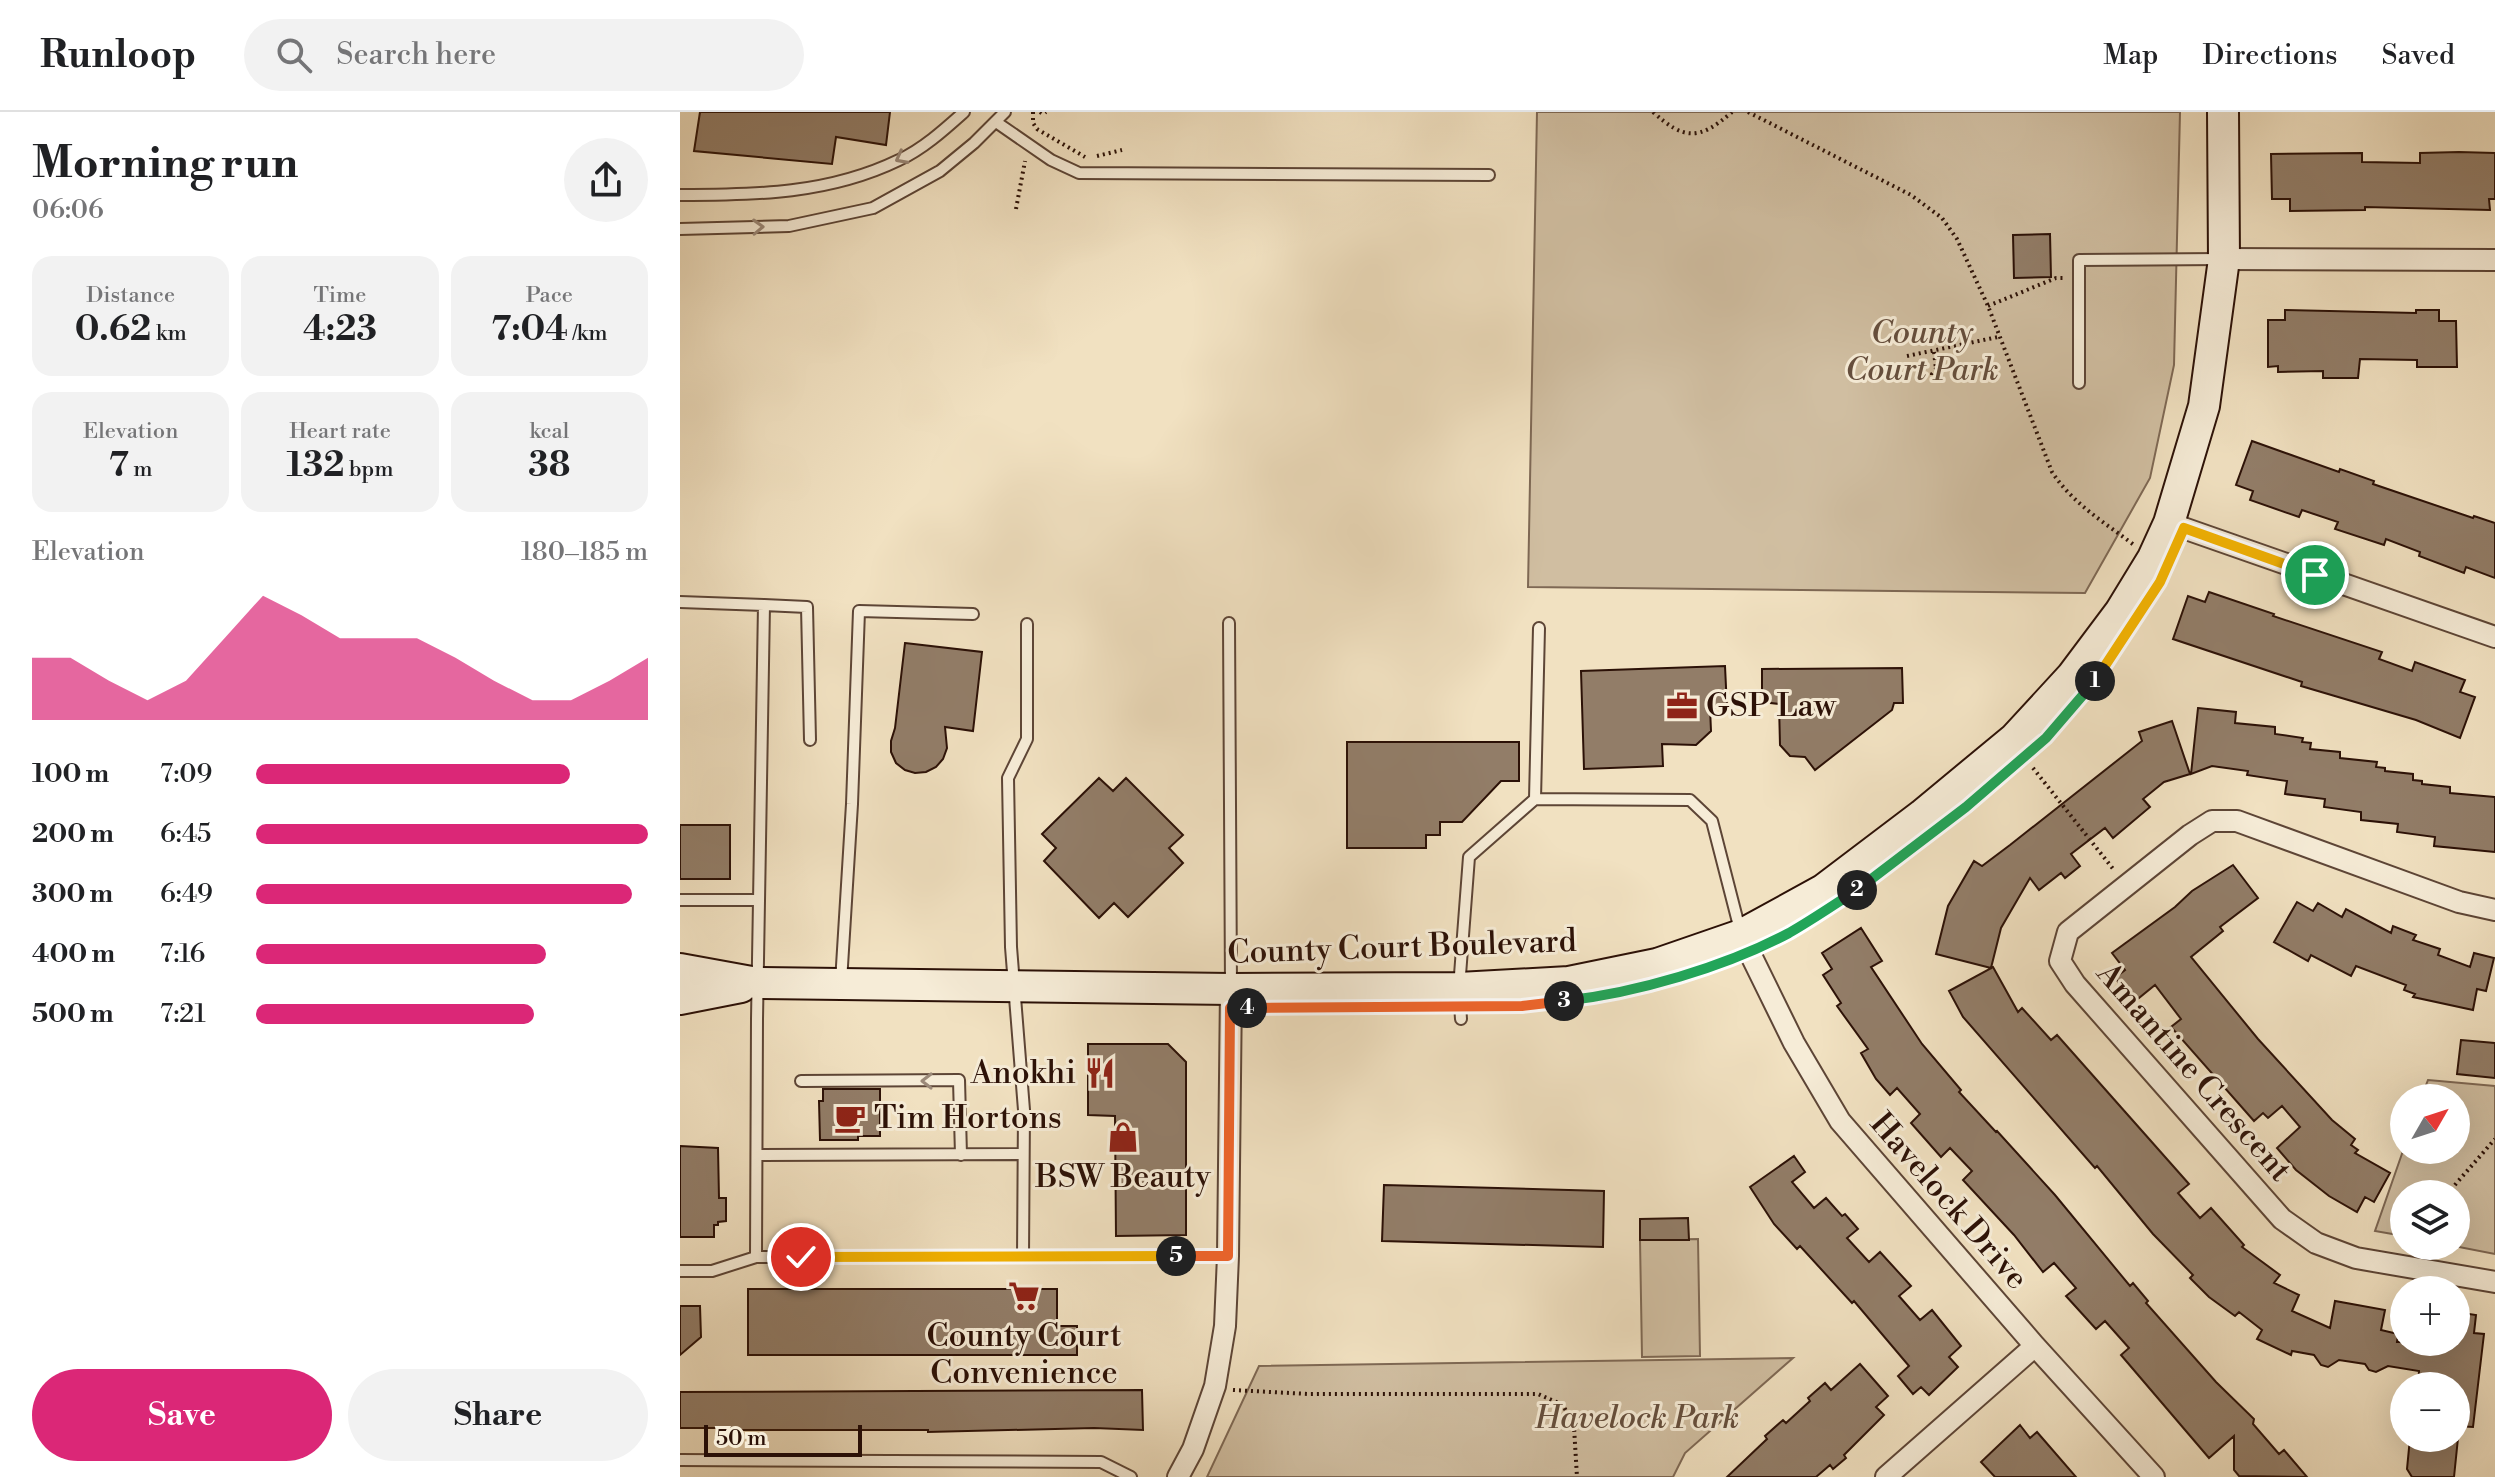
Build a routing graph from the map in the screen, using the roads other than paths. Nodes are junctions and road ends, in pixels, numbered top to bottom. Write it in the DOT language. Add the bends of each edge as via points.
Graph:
graph roads {
  1 [pos="964,112"];
  2 [pos="1005,112"];
  3 [pos="2223,112"];
  4 [pos="996,122"];
  5 [pos="1489,175"];
  6 [pos="680,195"];
  7 [pos="680,229"];
  8 [pos="2224,259"];
  9 [pos="2495,260"];
  10 [pos="2079,383"];
  11 [pos="2169,523"];
  12 [pos="680,602"];
  13 [pos="764,605"];
  14 [pos="973,614"];
  15 [pos="1229,623"];
  16 [pos="1027,624"];
  17 [pos="1539,628"];
  18 [pos="2495,637"];
  19 [pos="810,740"];
  20 [pos="1535,799"];
  21 [pos="680,900"];
  22 [pos="758,900"];
  23 [pos="2495,910"];
  24 [pos="1741,935"];
  25 [pos="680,969"];
  26 [pos="757,983"];
  27 [pos="841,984"];
  28 [pos="1015,986"];
  29 [pos="1459,988"];
  30 [pos="1231,989"];
  31 [pos="680,999"];
  32 [pos="1461,1019"];
  33 [pos="801,1081"];
  34 [pos="1023,1154"];
  35 [pos="757,1155"];
  36 [pos="961,1155"];
  37 [pos="1023,1256"];
  38 [pos="1228,1256"];
  39 [pos="756,1257"];
  40 [pos="680,1271"];
  41 [pos="2495,1282"];
  42 [pos="2035,1346"];
  43 [pos="680,1460"];
  44 [pos="1131,1477"];
  45 [pos="1178,1477"];
  46 [pos="1886,1477"];
  47 [pos="2154,1477"];
  1 -- 6 [label="lane, one-way" via="902,159 852,179 793,192"];
  2 -- 4 [label="lane"];
  3 -- 8 [label="street, County Court Boulevard"];
  4 -- 5 [label="lane" via="1079,173"];
  7 -- 4 [label="lane, one-way" via="789,226 873,208 940,171"];
  8 -- 9 [label="street"];
  8 -- 10 [label="lane" via="2079,260"];
  8 -- 11 [label="street, County Court Boulevard" via="2204,406"];
  11 -- 18 [label="street"];
  11 -- 24 [label="street, County Court Boulevard" via="2120,612 2072,676 2015,738 1823,890"];
  12 -- 13 [label="lane"];
  13 -- 19 [label="lane" via="807,607"];
  13 -- 22 [label="lane"];
  14 -- 27 [label="lane" via="859,611"];
  15 -- 30 [label="lane"];
  16 -- 28 [label="lane" via="1027,739 1008,778"];
  17 -- 20 [label="lane"];
  20 -- 24 [label="lane" via="1690,800 1712,821"];
  20 -- 29 [label="lane" via="1469,857"];
  21 -- 22 [label="lane"];
  22 -- 26 [label="lane"];
  23 -- 41 [label="street, Amantine Crescent" via="2459,902 2237,821 2212,821 2068,932 2060,961 2282,1219 2316,1243 2356,1258"];
  24 -- 29 [label="street, County Court Boulevard" via="1657,964 1569,982"];
  24 -- 42 [label="street, Havelock Drive" via="1840,1121"];
  25 -- 26 [label="street, County Court Boulevard"];
  26 -- 27 [label="street, County Court Boulevard"];
  26 -- 31 [label="street, County Court Boulevard"];
  26 -- 35 [label="lane"];
  27 -- 28 [label="street, County Court Boulevard"];
  28 -- 30 [label="street, County Court Boulevard"];
  28 -- 34 [label="lane"];
  29 -- 30 [label="street, County Court Boulevard"];
  29 -- 32 [label="lane"];
  30 -- 38 [label="street"];
  36 -- 33 [label="lane, one-way" via="959,1080"];
  34 -- 36 [label="lane"];
  34 -- 37 [label="lane"];
  35 -- 36 [label="lane"];
  35 -- 39 [label="lane"];
  37 -- 38 [label="lane"];
  37 -- 39 [label="lane"];
  38 -- 45 [label="street" via="1215,1386"];
  39 -- 40 [label="lane" via="712,1271"];
  42 -- 46 [label="street"];
  42 -- 47 [label="street, Havelock Drive"];
  43 -- 44 [label="lane" via="1101,1462"];
}
